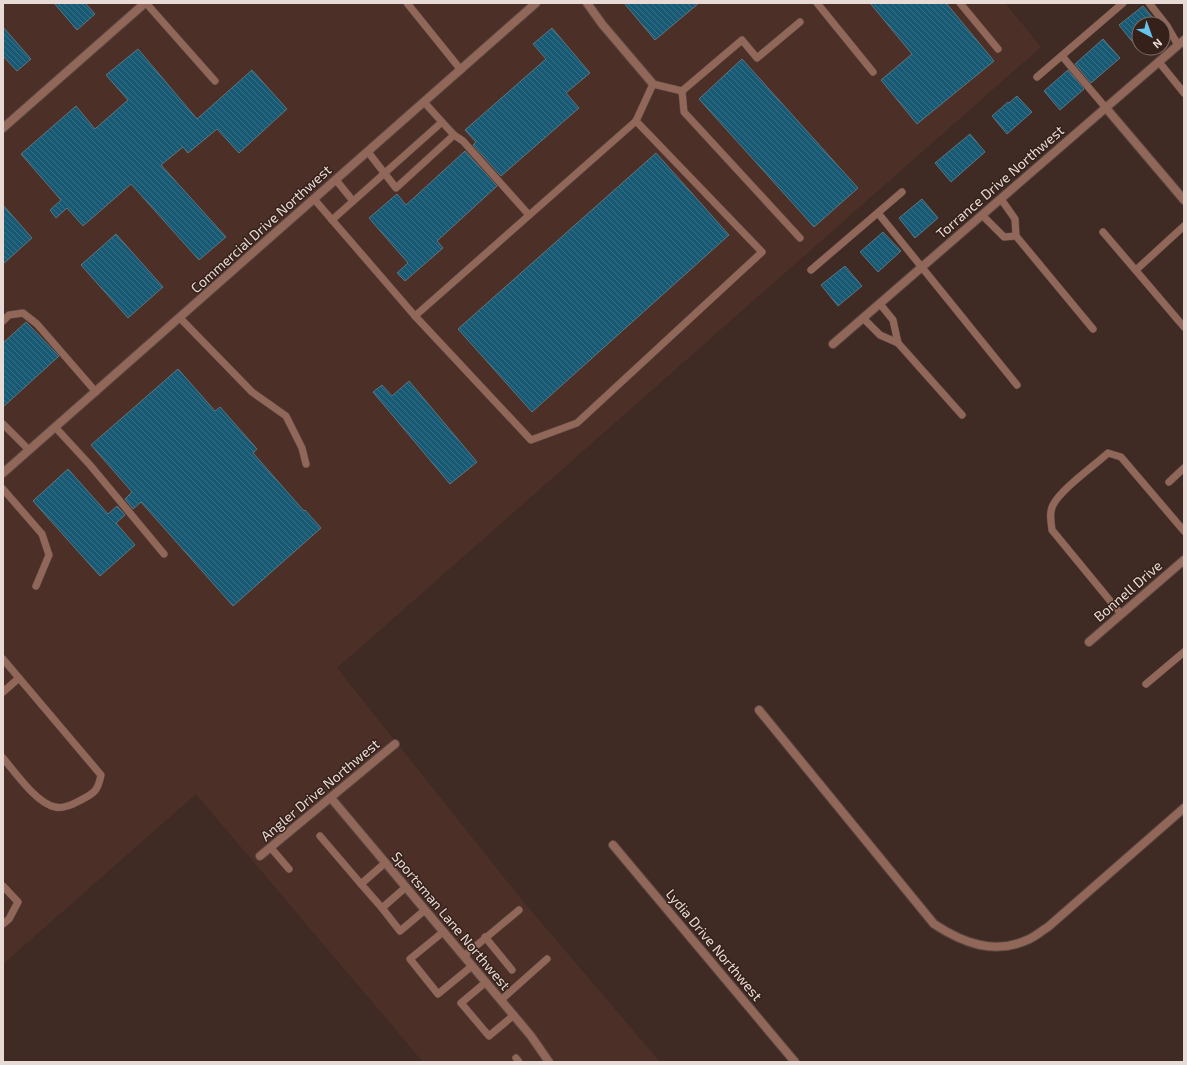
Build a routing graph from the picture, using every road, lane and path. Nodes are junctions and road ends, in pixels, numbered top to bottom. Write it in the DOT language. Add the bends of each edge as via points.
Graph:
graph roads {
  1 [pos="145,3"];
  2 [pos="407,3"];
  3 [pos="536,3"];
  4 [pos="587,3"];
  5 [pos="817,3"];
  6 [pos="960,3"];
  7 [pos="1123,3"];
  8 [pos="1148,3"];
  9 [pos="800,22"];
  10 [pos="1181,43"];
  11 [pos="998,49"];
  12 [pos="1062,56"];
  13 [pos="1159,62"];
  14 [pos="461,70"];
  15 [pos="873,72"];
  16 [pos="1037,77"];
  17 [pos="215,81"];
  18 [pos="654,84"];
  19 [pos="682,91"];
  20 [pos="1184,93"];
  21 [pos="424,102"];
  22 [pos="1106,108"];
  23 [pos="636,121"];
  24 [pos="442,122"];
  25 [pos="3,128"];
  26 [pos="454,135"];
  27 [pos="368,152"];
  28 [pos="384,174"];
  29 [pos="336,180"];
  30 [pos="902,192"];
  31 [pos="314,199"];
  32 [pos="1001,199"];
  33 [pos="1184,200"];
  34 [pos="353,202"];
  35 [pos="878,214"];
  36 [pos="982,215"];
  37 [pos="529,216"];
  38 [pos="332,220"];
  39 [pos="1184,226"];
  40 [pos="1103,232"];
  41 [pos="1016,236"];
  42 [pos="800,238"];
  43 [pos="921,268"];
  44 [pos="811,270"];
  45 [pos="1136,270"];
  46 [pos="880,304"];
  47 [pos="415,316"];
  48 [pos="180,318"];
  49 [pos="863,318"];
  50 [pos="3,321"];
  51 [pos="1184,327"];
  52 [pos="1093,329"];
  53 [pos="898,343"];
  54 [pos="834,344"];
  55 [pos="1017,385"];
  56 [pos="96,392"];
  57 [pos="962,415"];
  58 [pos="3,424"];
  59 [pos="55,427"];
  60 [pos="29,450"];
  61 [pos="306,464"];
  62 [pos="1184,468"];
  63 [pos="3,473"];
  64 [pos="1169,482"];
  65 [pos="3,489"];
  66 [pos="1184,531"];
  67 [pos="164,554"];
  68 [pos="1184,560"];
  69 [pos="36,586"];
  70 [pos="1121,614"];
  71 [pos="1089,642"];
  72 [pos="1184,652"];
  73 [pos="3,659"];
  74 [pos="19,678"];
  75 [pos="1146,684"];
  76 [pos="3,692"];
  77 [pos="759,710"];
  78 [pos="396,744"];
  79 [pos="3,758"];
  80 [pos="331,798"];
  81 [pos="1184,808"];
  82 [pos="320,836"];
  83 [pos="613,845"];
  84 [pos="271,848"];
  85 [pos="260,856"];
  86 [pos="385,863"];
  87 [pos="289,869"];
  88 [pos="361,884"];
  89 [pos="3,886"];
  90 [pos="406,887"];
  91 [pos="382,908"];
  92 [pos="425,910"];
  93 [pos="519,910"];
  94 [pos="3,924"];
  95 [pos="443,932"];
  96 [pos="485,938"];
  97 [pos="464,956"];
  98 [pos="548,959"];
  99 [pos="472,966"];
  100 [pos="512,970"];
  101 [pos="486,982"];
  102 [pos="501,1000"];
  103 [pos="514,1015"];
  104 [pos="549,1062"];
  105 [pos="795,1062"];
  1 -- 17 [label="lane"];
  1 -- 25 [label="street"];
  2 -- 14 [label="lane"];
  3 -- 14 [label="street, Commercial Drive Northwest"];
  4 -- 18 [label="street"];
  5 -- 15 [label="lane"];
  6 -- 11 [label="lane"];
  7 -- 12 [label="lane"];
  8 -- 10 [label="lane"];
  9 -- 19 [label="lane" via="758,58 742,40"];
  10 -- 13 [label="street, Torrance Drive Northwest"];
  12 -- 16 [label="lane"];
  12 -- 22 [label="lane"];
  13 -- 20 [label="lane"];
  13 -- 22 [label="street, Torrance Drive Northwest"];
  14 -- 21 [label="street, Commercial Drive Northwest"];
  18 -- 19 [label="lane"];
  18 -- 23 [label="lane"];
  19 -- 42 [label="lane" via="684,112"];
  21 -- 24 [label="lane"];
  21 -- 27 [label="street, Commercial Drive Northwest"];
  22 -- 32 [label="street, Torrance Drive Northwest"];
  22 -- 33 [label="street"];
  23 -- 37 [label="lane"];
  23 -- 47 [label="lane" via="762,252 577,423 531,440"];
  24 -- 26 [label="lane"];
  24 -- 28 [label="lane"];
  26 -- 28 [label="lane" via="396,188"];
  26 -- 37 [label="lane" via="463,141"];
  27 -- 28 [label="lane"];
  27 -- 29 [label="street, Commercial Drive Northwest"];
  28 -- 34 [label="lane"];
  29 -- 31 [label="street, Commercial Drive Northwest"];
  29 -- 34 [label="lane"];
  30 -- 35 [label="lane"];
  31 -- 38 [label="lane"];
  31 -- 48 [label="street, Commercial Drive Northwest"];
  32 -- 36 [label="street, Torrance Drive Northwest"];
  32 -- 41 [label="lane" via="1015,220"];
  34 -- 38 [label="lane"];
  35 -- 43 [label="lane"];
  35 -- 44 [label="lane"];
  36 -- 41 [label="lane" via="1004,237"];
  36 -- 43 [label="street, Torrance Drive Northwest"];
  37 -- 47 [label="lane"];
  38 -- 47 [label="lane"];
  39 -- 45 [label="lane"];
  40 -- 45 [label="lane"];
  41 -- 52 [label="lane"];
  43 -- 46 [label="street, Torrance Drive Northwest"];
  43 -- 55 [label="lane"];
  45 -- 51 [label="lane"];
  46 -- 49 [label="street, Torrance Drive Northwest"];
  46 -- 53 [label="lane" via="893,320"];
  48 -- 56 [label="street, Commercial Drive Northwest"];
  48 -- 61 [label="lane" via="252,392 286,416 302,448"];
  49 -- 53 [label="lane" via="880,335"];
  49 -- 54 [label="street, Torrance Drive Northwest"];
  50 -- 56 [label="lane" via="9,315 24,313 37,324"];
  53 -- 57 [label="lane"];
  56 -- 59 [label="street, Commercial Drive Northwest"];
  58 -- 60 [label="lane"];
  59 -- 60 [label="street, Commercial Drive Northwest"];
  59 -- 67 [label="lane"];
  60 -- 63 [label="street, Commercial Drive Northwest"];
  62 -- 64 [label="lane"];
  65 -- 69 [label="lane" via="42,534 48,555"];
  66 -- 70 [label="lane" via="1120,457 1108,454 1059,496 1052,506 1052,530"];
  68 -- 70 [label="street, Bonnell Drive"];
  70 -- 71 [label="street, Bonnell Drive"];
  72 -- 75 [label="lane"];
  73 -- 74 [label="lane"];
  74 -- 76 [label="lane"];
  74 -- 79 [label="lane" via="101,775 98,789 90,796 67,807 54,807 40,800"];
  77 -- 81 [label="street" via="934,924 952,936 972,944 1009,946 1027,940 1048,927"];
  78 -- 80 [label="street, Angler Drive Northwest"];
  80 -- 84 [label="street, Angler Drive Northwest"];
  80 -- 86 [label="street, Sportsman Lane Northwest"];
  82 -- 88 [label="lane"];
  83 -- 105 [label="street, Lydia Drive Northwest"];
  84 -- 85 [label="street, Angler Drive Northwest"];
  84 -- 87 [label="lane"];
  86 -- 88 [label="lane"];
  86 -- 90 [label="street, Sportsman Lane Northwest"];
  88 -- 91 [label="lane"];
  89 -- 94 [label="lane" via="18,902"];
  90 -- 91 [label="lane"];
  90 -- 92 [label="street, Sportsman Lane Northwest"];
  91 -- 92 [label="lane" via="400,930"];
  92 -- 95 [label="street, Sportsman Lane Northwest"];
  93 -- 96 [label="lane"];
  95 -- 97 [label="street, Sportsman Lane Northwest"];
  95 -- 99 [label="lane" via="410,959 438,994"];
  96 -- 97 [label="lane"];
  96 -- 100 [label="lane"];
  97 -- 99 [label="street, Sportsman Lane Northwest"];
  98 -- 102 [label="lane"];
  99 -- 101 [label="street, Sportsman Lane Northwest"];
  101 -- 102 [label="street, Sportsman Lane Northwest"];
  101 -- 103 [label="lane" via="461,1003 489,1036"];
  102 -- 103 [label="street, Sportsman Lane Northwest"];
  103 -- 104 [label="street, Sportsman Lane Northwest"];
}
